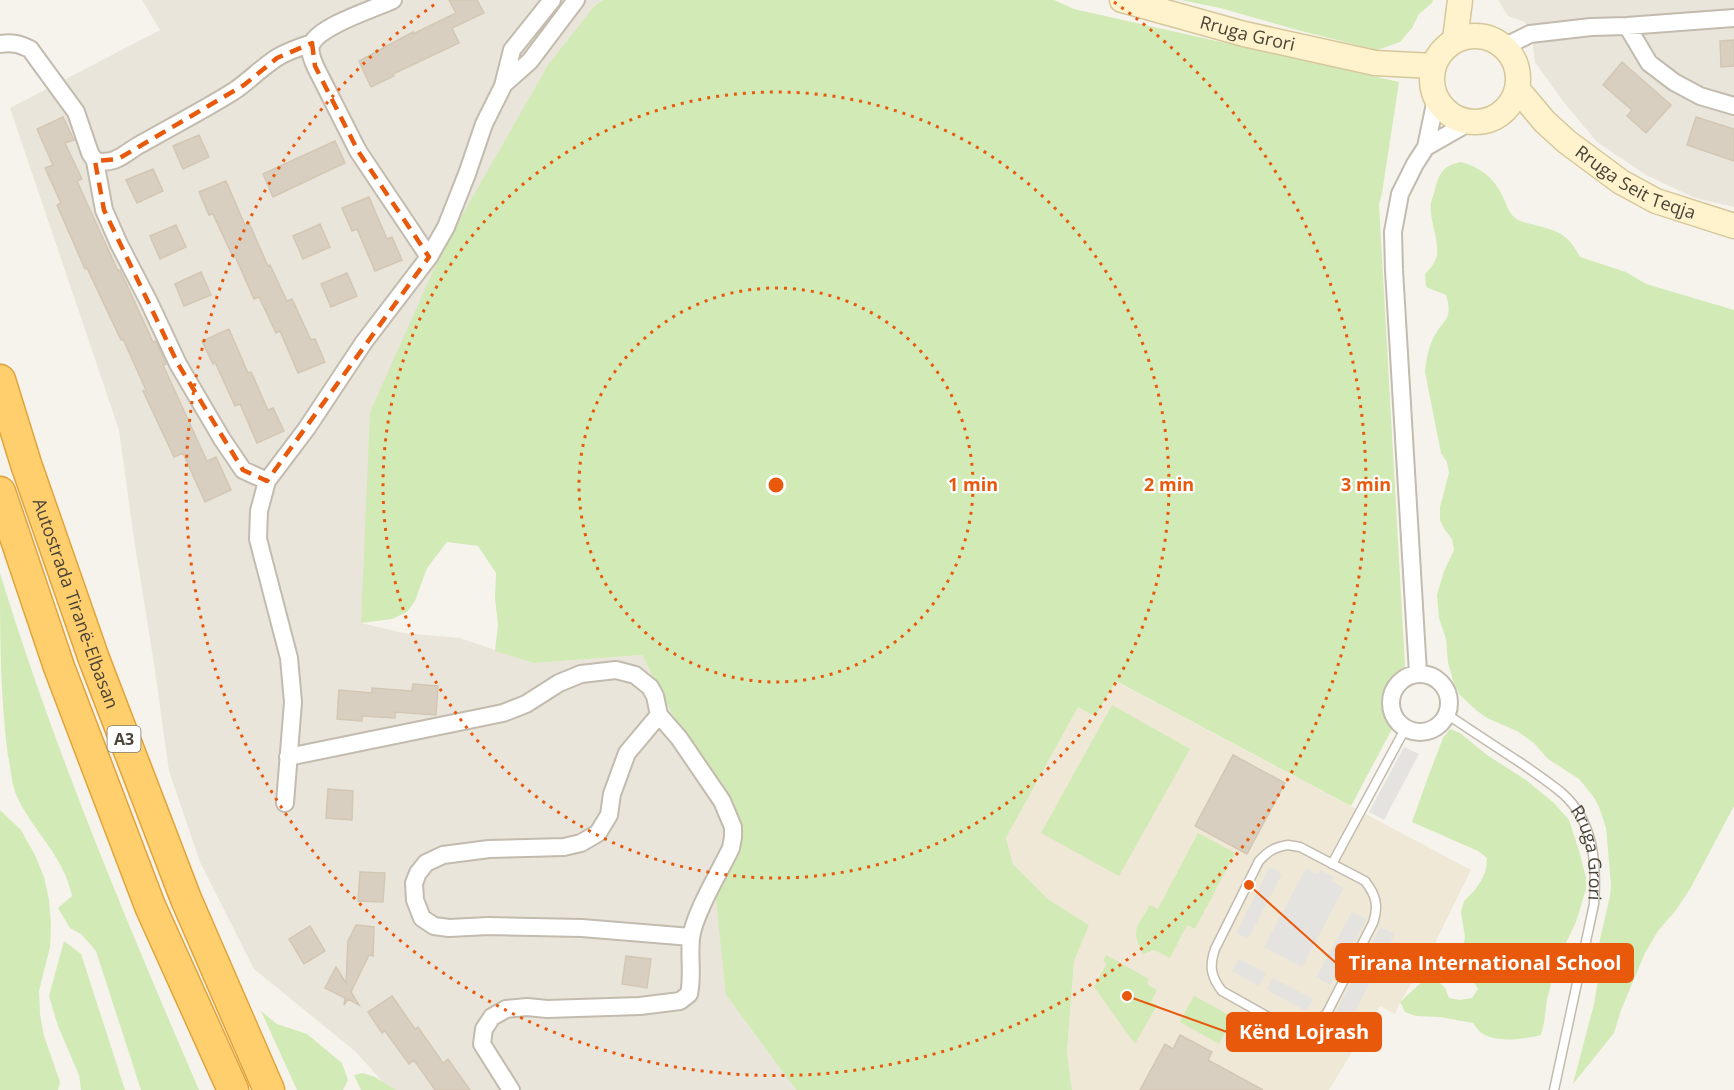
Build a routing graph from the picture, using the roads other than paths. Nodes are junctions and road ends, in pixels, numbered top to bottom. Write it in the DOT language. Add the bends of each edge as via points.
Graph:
graph roads {
  1 [pos="393,0"];
  2 [pos="552,0"];
  3 [pos="576,0"];
  4 [pos="1122,0"];
  5 [pos="1460,0"];
  6 [pos="1468,0"];
  7 [pos="1734,18"];
  8 [pos="1627,26"];
  9 [pos="1455,40"];
  10 [pos="1494,42"];
  11 [pos="312,43"];
  12 [pos="0,44"];
  13 [pos="1375,63"];
  14 [pos="1433,66"];
  15 [pos="503,86"];
  16 [pos="1518,90"];
  17 [pos="1434,95"];
  18 [pos="1734,106"];
  19 [pos="1503,113"];
  20 [pos="1545,122"];
  21 [pos="1468,123"];
  22 [pos="1426,147"];
  23 [pos="95,161"];
  24 [pos="1732,228"];
  25 [pos="429,257"];
  26 [pos="0,380"];
  27 [pos="267,481"];
  28 [pos="0,492"];
  29 [pos="1419,674"];
  30 [pos="659,715"];
  31 [pos="1448,715"];
  32 [pos="1405,729"];
  33 [pos="288,757"];
  34 [pos="285,803"];
  35 [pos="1332,864"];
  36 [pos="691,938"];
  37 [pos="233,1090"];
  38 [pos="269,1090"];
  39 [pos="511,1090"];
  40 [pos="1554,1090"];
  1 -- 11 [label="street" via="327,30"];
  2 -- 15 [label="street" via="512,50"];
  3 -- 15 [label="street" via="530,61"];
  4 -- 13 [label="main road, Rruga Grori" via="1244,34"];
  5 -- 9 [label="main road"];
  6 -- 10 [label="main road"];
  7 -- 8 [label="street"];
  8 -- 10 [label="street" via="1530,34"];
  8 -- 18 [label="street" via="1649,63 1674,82 1700,96"];
  9 -- 10 [label="main road" via="1469,36"];
  9 -- 14 [label="main road" via="1445,47"];
  10 -- 16 [label="main road" via="1517,67"];
  11 -- 23 [label="street" via="277,58 215,103 118,159"];
  11 -- 25 [label="street" via="310,51 315,66 358,151"];
  12 -- 23 [label="street" via="19,44 30,50 76,112"];
  13 -- 14 [label="main road, Rruga Grori"];
  13 -- 17 [label="main road, Rruga Grori"];
  14 -- 17 [label="main road"];
  15 -- 25 [label="street" via="484,124 446,227"];
  16 -- 19 [label="main road"];
  16 -- 20 [label="main road, Rruga Seit Teqja"];
  17 -- 21 [label="main road" via="1449,115"];
  17 -- 22 [label="street"];
  19 -- 20 [label="main road"];
  19 -- 21 [label="main road" via="1492,120"];
  20 -- 24 [label="main road, Rruga Seit Teqja" via="1620,182 1656,201"];
  21 -- 22 [label="street"];
  22 -- 29 [label="street" via="1400,194 1393,232"];
  23 -- 27 [label="street" via="104,210 178,364 243,470"];
  25 -- 27 [label="street"];
  26 -- 38 [label="highway, Autostrada Tiranë-Elbasan / A3" via="94,659 186,899"];
  27 -- 33 [label="street" via="259,511 258,539 289,658 293,702"];
  28 -- 37 [label="highway, Autostrada Tiranë-Elbasan / A3" via="59,667 150,906"];
  29 -- 31 [label="street" via="1437,679 1444,686 1449,695"];
  29 -- 32 [label="street" via="1401,680 1391,696 1393,715"];
  30 -- 33 [label="street" via="650,687 635,675 616,670 581,674 503,713"];
  30 -- 36 [label="street" via="722,801 733,826 731,848"];
  30 -- 36 [label="street" via="627,753 609,815 598,833 564,847 443,855 426,863 418,873 415,900 422,918 434,926 582,928"];
  31 -- 32 [label="street" via="1425,733"];
  31 -- 40 [label="lane, Rruga Grori" via="1563,794 1583,820 1590,837 1596,879 1594,904"];
  32 -- 35 [label="lane"];
  33 -- 34 [label="street"];
  35 -- 35 [label="lane" via="1300,847 1288,845 1267,853 1259,861 1211,960 1211,971 1222,991 1286,1027 1309,1027 1327,1013 1377,912 1372,890 1365,881"];
  36 -- 39 [label="street" via="691,983 689,994 680,1001 640,1006 527,1007 506,1009 492,1017 484,1029 482,1044"];
}
